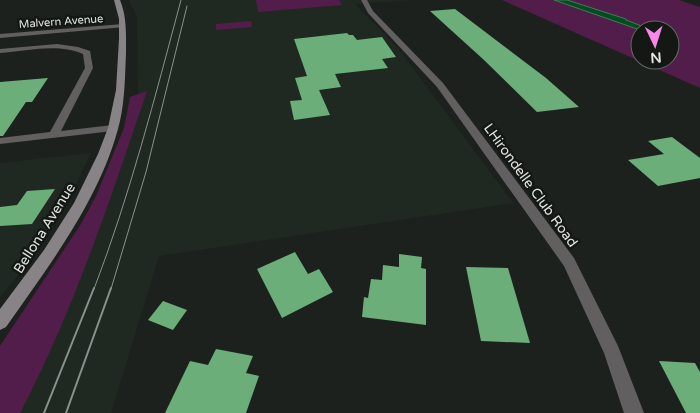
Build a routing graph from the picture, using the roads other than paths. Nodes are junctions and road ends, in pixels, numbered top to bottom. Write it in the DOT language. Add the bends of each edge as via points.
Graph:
graph roads {
  1 [pos="117,0"];
  2 [pos="364,0"];
  3 [pos="123,26"];
  4 [pos="0,36"];
  5 [pos="0,50"];
  6 [pos="113,128"];
  7 [pos="54,135"];
  8 [pos="0,141"];
  9 [pos="1,319"];
  10 [pos="634,413"];
  1 -- 3 [label="main road, Bellona Avenue"];
  2 -- 10 [label="street, LHirondelle Club Road" via="370,12 440,85 569,262 612,352"];
  3 -- 4 [label="street, Malvern Avenue"];
  3 -- 6 [label="main road, Bellona Avenue" via="119,98"];
  5 -- 7 [label="street" via="65,47 87,53 89,68"];
  6 -- 7 [label="street"];
  6 -- 9 [label="main road, Bellona Avenue" via="75,212"];
  7 -- 8 [label="street"];
}
